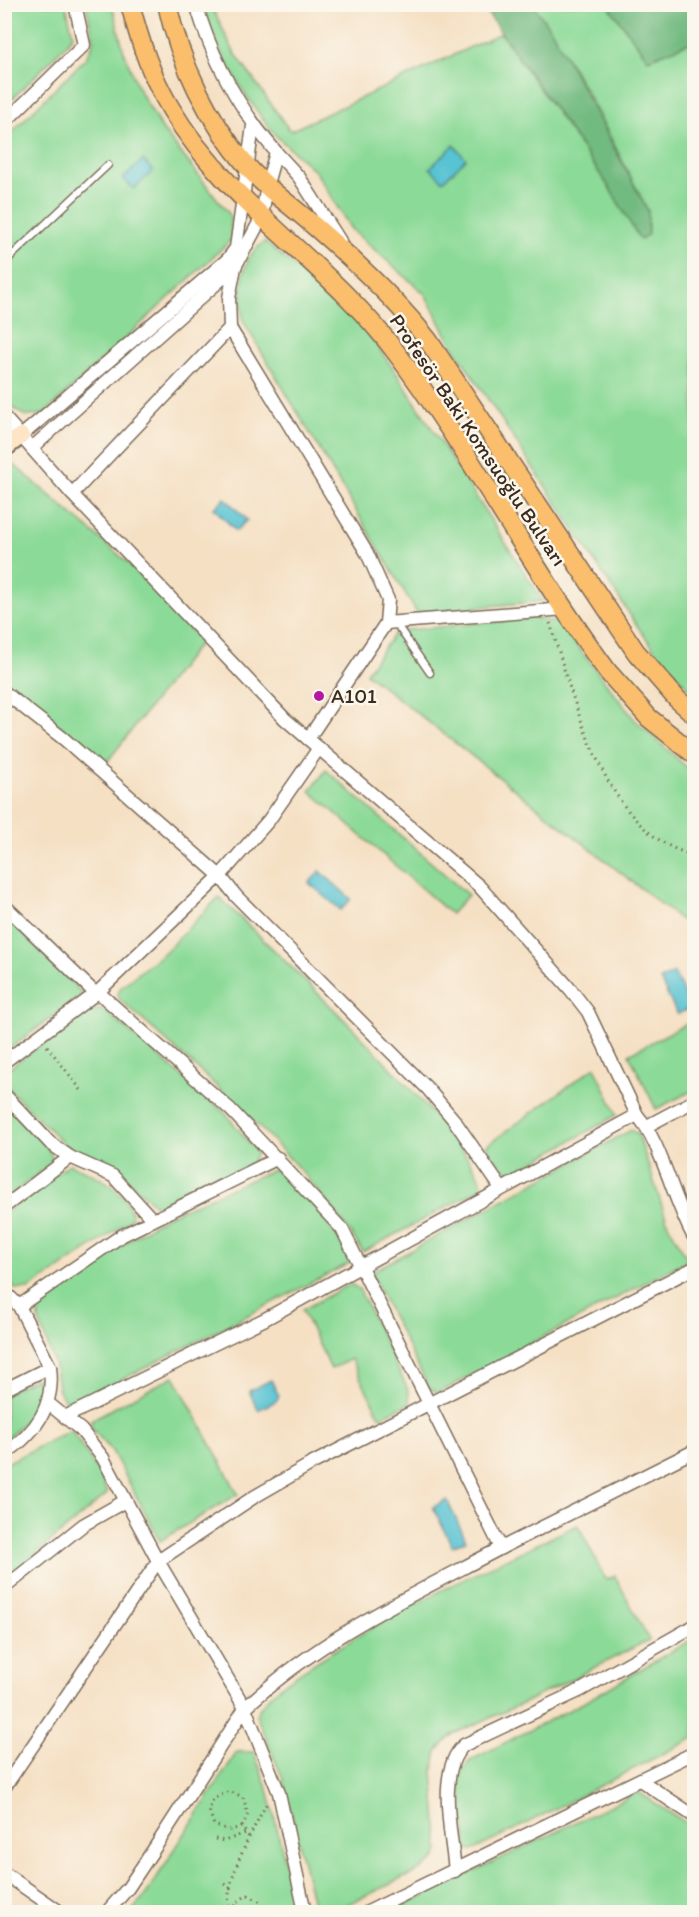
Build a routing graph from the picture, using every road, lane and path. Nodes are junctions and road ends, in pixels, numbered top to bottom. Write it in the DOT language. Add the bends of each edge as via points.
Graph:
graph roads {
  1 [pos="75,4"];
  2 [pos="130,4"];
  3 [pos="167,4"];
  4 [pos="196,4"];
  5 [pos="4,123"];
  6 [pos="253,126"];
  7 [pos="276,152"];
  8 [pos="108,165"];
  9 [pos="248,168"];
  10 [pos="267,184"];
  11 [pos="243,197"];
  12 [pos="262,217"];
  13 [pos="353,259"];
  14 [pos="4,263"];
  15 [pos="235,267"];
  16 [pos="230,328"];
  17 [pos="4,417"];
  18 [pos="27,442"];
  19 [pos="4,449"];
  20 [pos="72,494"];
  21 [pos="565,609"];
  22 [pos="546,610"];
  23 [pos="390,623"];
  24 [pos="430,673"];
  25 [pos="4,692"];
  26 [pos="694,714"];
  27 [pos="308,739"];
  28 [pos="319,748"];
  29 [pos="694,754"];
  30 [pos="694,855"];
  31 [pos="220,876"];
  32 [pos="4,905"];
  33 [pos="97,993"];
  34 [pos="40,1036"];
  35 [pos="4,1062"];
  36 [pos="81,1090"];
  37 [pos="4,1094"];
  38 [pos="694,1101"];
  39 [pos="637,1115"];
  40 [pos="646,1126"];
  41 [pos="70,1157"];
  42 [pos="278,1158"];
  43 [pos="501,1188"];
  44 [pos="4,1207"];
  45 [pos="152,1219"];
  46 [pos="694,1237"];
  47 [pos="360,1267"];
  48 [pos="694,1268"];
  49 [pos="4,1291"];
  50 [pos="19,1306"];
  51 [pos="50,1368"];
  52 [pos="4,1390"];
  53 [pos="49,1404"];
  54 [pos="428,1407"];
  55 [pos="65,1417"];
  56 [pos="694,1451"];
  57 [pos="4,1454"];
  58 [pos="125,1501"];
  59 [pos="501,1548"];
  60 [pos="158,1561"];
  61 [pos="4,1588"];
  62 [pos="694,1626"];
  63 [pos="245,1708"];
  64 [pos="694,1753"];
  65 [pos="640,1780"];
  66 [pos="276,1786"];
  67 [pos="4,1788"];
  68 [pos="694,1816"];
  69 [pos="242,1827"];
  70 [pos="246,1833"];
  71 [pos="249,1837"];
  72 [pos="215,1839"];
  73 [pos="455,1871"];
  74 [pos="4,1873"];
  75 [pos="225,1884"];
  76 [pos="231,1889"];
  77 [pos="60,1912"];
  78 [pos="107,1912"];
  79 [pos="229,1912"];
  80 [pos="234,1912"];
  81 [pos="263,1912"];
  82 [pos="305,1912"];
  83 [pos="368,1912"];
  1 -- 5 [label="street" via="84,45"];
  2 -- 11 [label="main road, Profesör Baki Komsuoğlu Bulvarı" via="142,48 172,112"];
  3 -- 9 [label="main road, Profesör Baki Komsuoğlu Bulvarı" via="193,82"];
  4 -- 6 [label="street" via="216,58"];
  6 -- 7 [label="street"];
  6 -- 9 [label="street"];
  7 -- 10 [label="street"];
  7 -- 13 [label="street" via="299,177"];
  8 -- 14 [label="lane"];
  9 -- 10 [label="main road, Profesör Baki Komsuoğlu Bulvarı"];
  9 -- 11 [label="street"];
  10 -- 12 [label="street"];
  10 -- 13 [label="main road, Profesör Baki Komsuoğlu Bulvarı"];
  11 -- 12 [label="main road, Profesör Baki Komsuoğlu Bulvarı"];
  11 -- 18 [label="street" via="236,248 228,259"];
  12 -- 15 [label="street"];
  12 -- 21 [label="main road, Profesör Baki Komsuoğlu Bulvarı" via="360,309 397,353"];
  13 -- 26 [label="main road, Profesör Baki Komsuoğlu Bulvarı" via="428,340 636,652"];
  15 -- 16 [label="street" via="229,298"];
  15 -- 18 [label="street"];
  16 -- 20 [label="street"];
  16 -- 23 [label="street" via="378,574 388,600"];
  17 -- 18 [label="street"];
  18 -- 19 [label="street"];
  18 -- 20 [label="street"];
  20 -- 27 [label="street" via="261,695"];
  21 -- 22 [label="street"];
  21 -- 29 [label="main road, Profesör Baki Komsuoğlu Bulvarı" via="628,696"];
  22 -- 23 [label="street"];
  22 -- 30 [label="path" via="577,708 602,771 618,799 661,840"];
  23 -- 24 [label="lane"];
  23 -- 27 [label="street"];
  25 -- 31 [label="street" via="50,726"];
  27 -- 28 [label="street"];
  28 -- 31 [label="street" via="269,820"];
  28 -- 39 [label="street" via="457,865 571,990 594,1024"];
  31 -- 33 [label="street"];
  31 -- 43 [label="street" via="428,1088"];
  32 -- 33 [label="street"];
  33 -- 34 [label="street"];
  33 -- 42 [label="street" via="231,1110"];
  34 -- 35 [label="street"];
  34 -- 36 [label="path"];
  37 -- 41 [label="street" via="50,1143"];
  38 -- 40 [label="street"];
  39 -- 40 [label="street"];
  39 -- 43 [label="street"];
  40 -- 46 [label="street"];
  41 -- 44 [label="street"];
  41 -- 45 [label="street" via="119,1181"];
  42 -- 45 [label="street"];
  42 -- 47 [label="street" via="342,1229"];
  43 -- 47 [label="street"];
  45 -- 50 [label="street"];
  47 -- 54 [label="street"];
  47 -- 55 [label="street" via="265,1319"];
  48 -- 54 [label="street"];
  49 -- 50 [label="street"];
  50 -- 51 [label="street"];
  51 -- 52 [label="street"];
  51 -- 53 [label="street"];
  53 -- 55 [label="street"];
  53 -- 57 [label="street" via="28,1435"];
  54 -- 59 [label="street"];
  54 -- 60 [label="street" via="273,1486"];
  55 -- 58 [label="street" via="104,1458"];
  56 -- 59 [label="street"];
  58 -- 60 [label="street"];
  58 -- 61 [label="street" via="83,1525"];
  59 -- 63 [label="street" via="327,1643"];
  60 -- 63 [label="street"];
  60 -- 67 [label="street"];
  62 -- 73 [label="street" via="581,1690 456,1752 447,1784"];
  63 -- 66 [label="street"];
  63 -- 78 [label="street" via="128,1888"];
  64 -- 65 [label="street"];
  65 -- 68 [label="street"];
  65 -- 73 [label="street"];
  66 -- 71 [label="path"];
  66 -- 82 [label="street"];
  69 -- 69 [label="path" via="248,1814 243,1797 229,1791 213,1798 209,1810 214,1825 229,1830"];
  69 -- 70 [label="path"];
  70 -- 71 [label="path"];
  70 -- 72 [label="path" via="224,1841"];
  71 -- 76 [label="path"];
  73 -- 83 [label="street"];
  74 -- 77 [label="street"];
  75 -- 76 [label="path"];
  76 -- 79 [label="path"];
  80 -- 81 [label="path" via="239,1898 248,1895 261,1902"];
}
